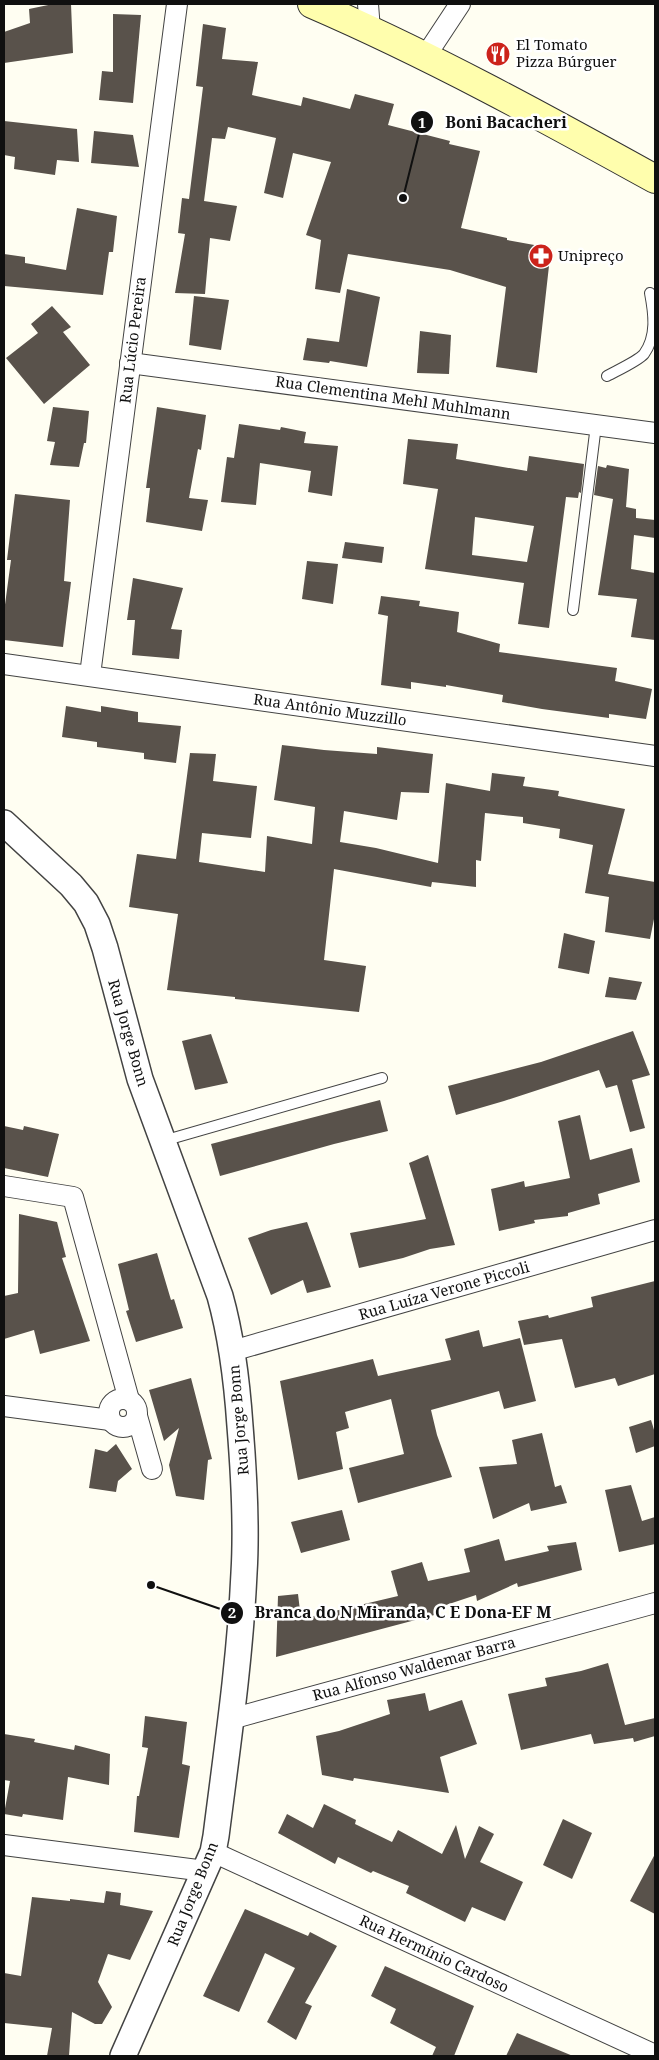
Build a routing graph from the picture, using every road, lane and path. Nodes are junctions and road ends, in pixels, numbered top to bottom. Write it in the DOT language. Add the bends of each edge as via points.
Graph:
graph roads {
  1 [pos="177,4"];
  2 [pos="312,4"];
  3 [pos="460,4"];
  4 [pos="369,17"];
  5 [pos="425,57"];
  6 [pos="655,179"];
  7 [pos="650,293"];
  8 [pos="130,363"];
  9 [pos="607,376"];
  10 [pos="596,425"];
  11 [pos="655,433"];
  12 [pos="573,610"];
  13 [pos="4,664"];
  14 [pos="90,675"];
  15 [pos="655,756"];
  16 [pos="4,823"];
  17 [pos="382,1078"];
  18 [pos="162,1141"];
  19 [pos="4,1186"];
  20 [pos="655,1230"];
  21 [pos="232,1351"];
  22 [pos="4,1406"];
  23 [pos="133,1408"];
  24 [pos="152,1469"];
  25 [pos="655,1603"];
  26 [pos="231,1720"];
  27 [pos="4,1845"];
  28 [pos="209,1862"];
  29 [pos="655,2055"];
  30 [pos="123,2056"];
  1 -- 8 [label="street, Rua Lúcio Pereira"];
  2 -- 4 [label="main road"];
  3 -- 5 [label="street"];
  4 -- 5 [label="main road"];
  5 -- 6 [label="main road"];
  7 -- 9 [label="lane" via="654,312 653,334 643,355"];
  8 -- 10 [label="street, Rua Clementina Mehl Muhlmann"];
  8 -- 14 [label="street, Rua Lúcio Pereira"];
  10 -- 11 [label="street, Rua Clementina Mehl Muhlmann"];
  10 -- 12 [label="lane"];
  13 -- 14 [label="street, Rua Antônio Muzzillo"];
  14 -- 15 [label="street, Rua Antônio Muzzillo"];
  16 -- 18 [label="street, Rua Jorge Bonn" via="71,885 97,924 140,1079"];
  17 -- 18 [label="lane"];
  18 -- 21 [label="street, Rua Jorge Bonn" via="220,1296"];
  19 -- 23 [label="street" via="73,1197"];
  20 -- 21 [label="street, Rua Luíza Verone Piccoli"];
  21 -- 26 [label="street, Rua Jorge Bonn" via="238,1392 245,1524 242,1604"];
  22 -- 23 [label="street" via="110,1420 108,1411 112,1402 120,1398"];
  23 -- 24 [label="street"];
  25 -- 26 [label="street, Rua Alfonso Waldemar Barra"];
  26 -- 28 [label="street, Rua Jorge Bonn"];
  27 -- 28 [label="street, Rua Hermínio Cardoso"];
  28 -- 29 [label="street, Rua Hermínio Cardoso"];
  28 -- 30 [label="street, Rua Jorge Bonn"];
}
